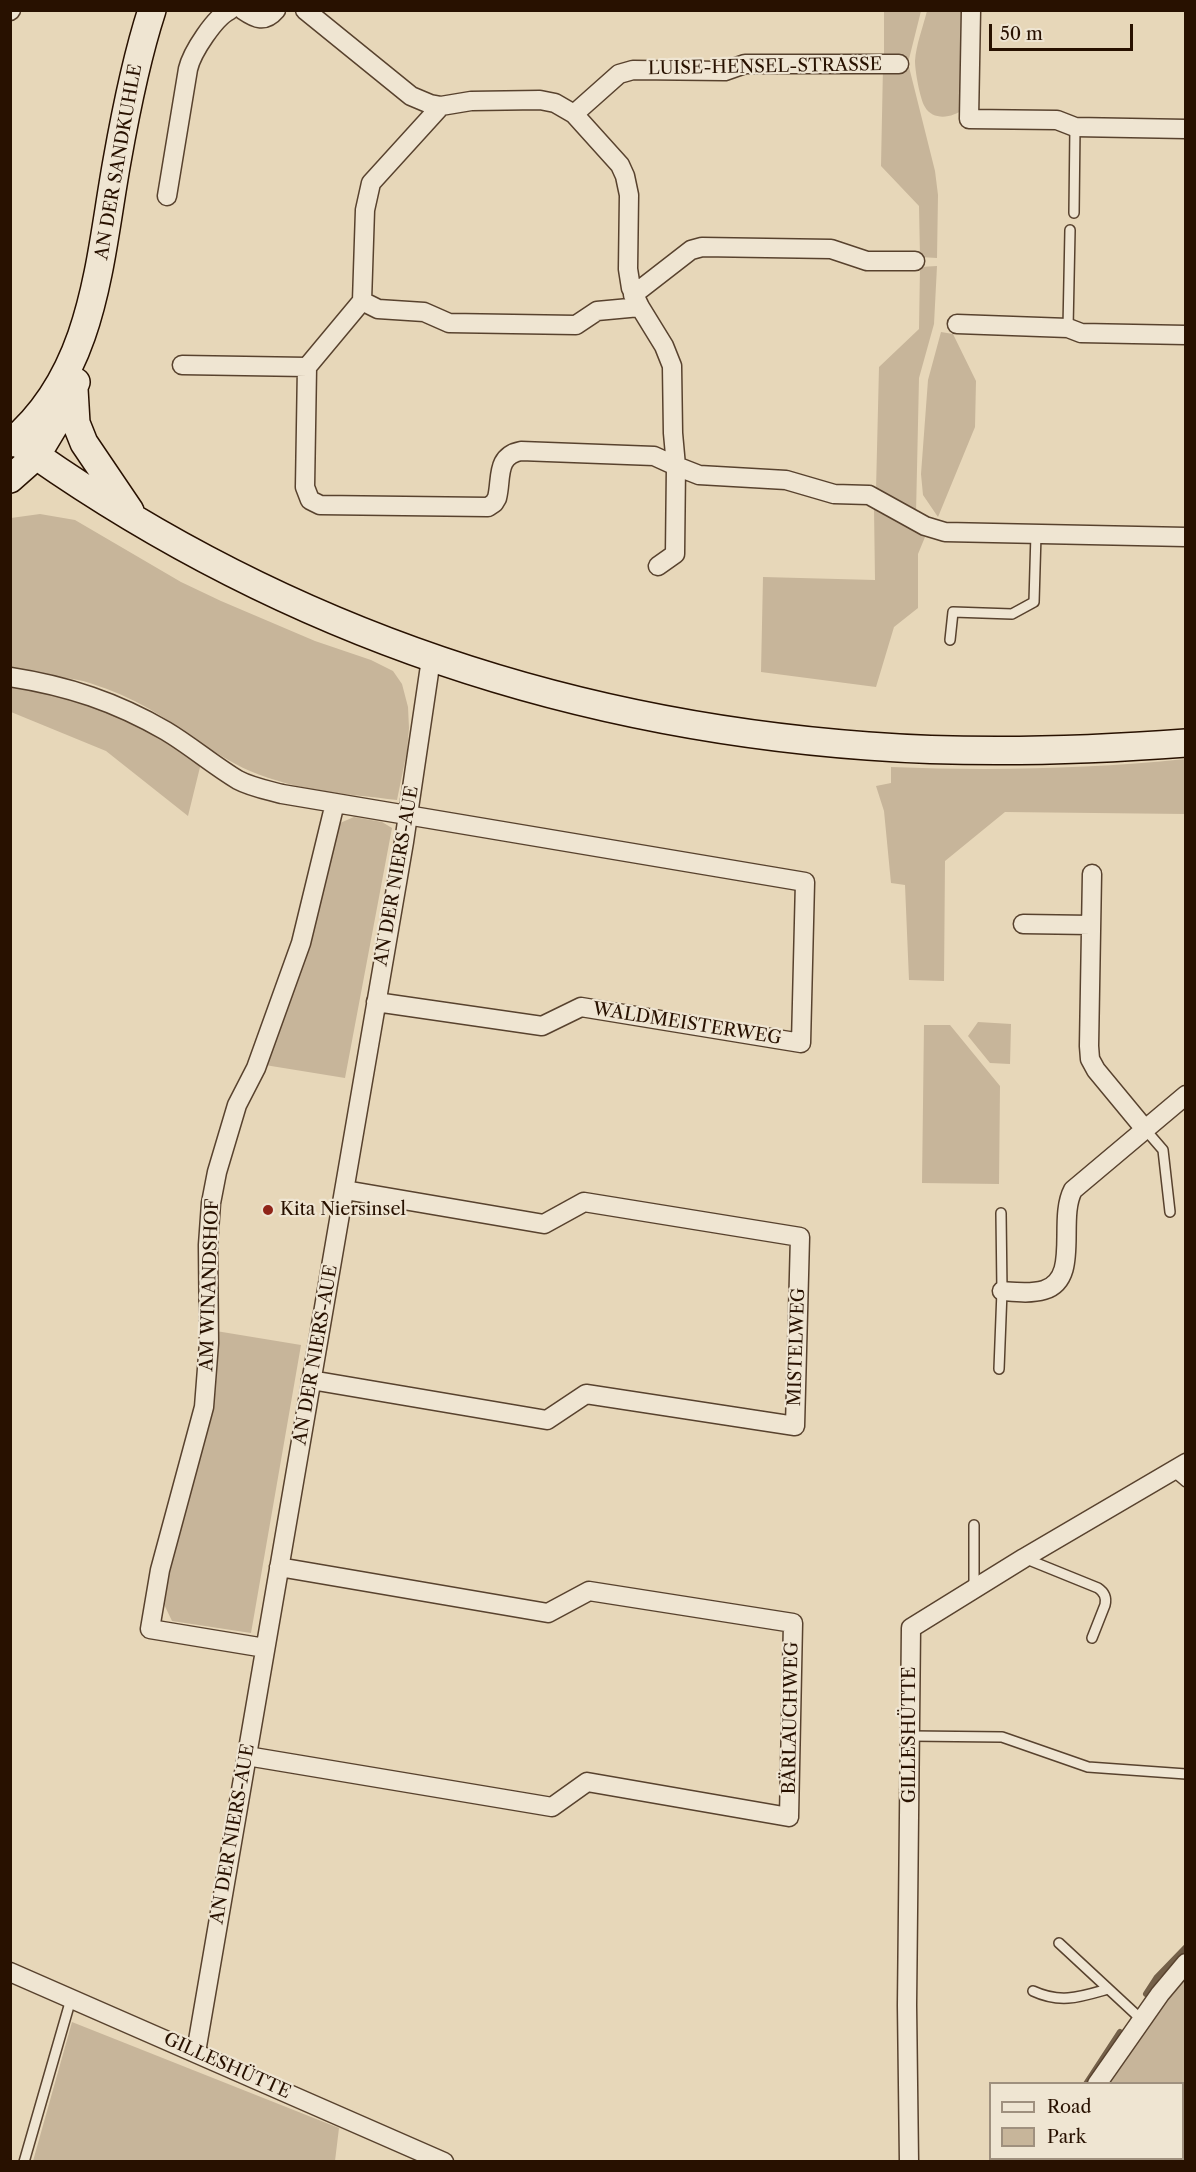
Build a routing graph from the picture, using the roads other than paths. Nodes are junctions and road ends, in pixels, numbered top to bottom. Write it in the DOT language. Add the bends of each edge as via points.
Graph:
graph roads {
  1 [pos="152,10"];
  2 [pos="230,10"];
  3 [pos="243,10"];
  4 [pos="276,10"];
  5 [pos="305,10"];
  6 [pos="971,10"];
  7 [pos="899,64"];
  8 [pos="441,106"];
  9 [pos="574,114"];
  10 [pos="1075,127"];
  11 [pos="1185,129"];
  12 [pos="167,196"];
  13 [pos="1074,213"];
  14 [pos="1070,230"];
  15 [pos="915,261"];
  16 [pos="362,301"];
  17 [pos="636,301"];
  18 [pos="90,314"];
  19 [pos="957,324"];
  20 [pos="1068,328"];
  21 [pos="1185,335"];
  22 [pos="182,365"];
  23 [pos="307,367"];
  24 [pos="74,389"];
  25 [pos="12,440"];
  26 [pos="36,456"];
  27 [pos="676,466"];
  28 [pos="10,478"];
  29 [pos="138,522"];
  30 [pos="1035,534"];
  31 [pos="1185,537"];
  32 [pos="658,566"];
  33 [pos="950,640"];
  34 [pos="431,659"];
  35 [pos="10,678"];
  36 [pos="1185,743"];
  37 [pos="335,802"];
  38 [pos="408,815"];
  39 [pos="1092,874"];
  40 [pos="1023,924"];
  41 [pos="1091,925"];
  42 [pos="376,1002"];
  43 [pos="1185,1095"];
  44 [pos="1144,1128"];
  45 [pos="345,1190"];
  46 [pos="1001,1212"];
  47 [pos="1170,1212"];
  48 [pos="1002,1292"];
  49 [pos="999,1369"];
  50 [pos="311,1380"];
  51 [pos="1181,1472"];
  52 [pos="974,1525"];
  53 [pos="1024,1558"];
  54 [pos="279,1567"];
  55 [pos="974,1589"];
  56 [pos="1092,1638"];
  57 [pos="265,1648"];
  58 [pos="911,1736"];
  59 [pos="247,1756"];
  60 [pos="1185,1774"];
  61 [pos="1059,1943"];
  62 [pos="1185,1964"];
  63 [pos="10,1972"];
  64 [pos="1108,1989"];
  65 [pos="1033,1991"];
  66 [pos="71,1999"];
  67 [pos="1135,2014"];
  68 [pos="196,2052"];
  69 [pos="1098,2082"];
  70 [pos="24,2162"];
  71 [pos="444,2162"];
  72 [pos="909,2162"];
  1 -- 18 [label="main road, AN DER SANDKUHLE" via="127,107"];
  2 -- 12 [label="street" via="196,48 189,62"];
  3 -- 4 [label="street" via="261,19"];
  5 -- 8 [label="street" via="403,90"];
  6 -- 10 [label="street" via="969,119 1057,120"];
  7 -- 9 [label="street, LUISE-HENSEL-STRASSE" via="745,64 725,71 633,69 619,74"];
  8 -- 9 [label="street" via="471,101 540,100"];
  8 -- 16 [label="street" via="377,174 369,188 364,210"];
  9 -- 17 [label="street" via="616,160 625,176 630,202 629,276"];
  10 -- 11 [label="street"];
  10 -- 13 [label="lane"];
  14 -- 20 [label="lane"];
  15 -- 17 [label="street" via="867,261 831,249 702,247 692,250"];
  16 -- 17 [label="street" via="378,309 424,312 449,323 576,325 597,311"];
  16 -- 23 [label="street"];
  17 -- 27 [label="street" via="672,366"];
  18 -- 24 [label="main road, AN DER SANDKUHLE"];
  18 -- 25 [label="main road, AN DER SANDKUHLE" via="60,382"];
  19 -- 20 [label="street"];
  20 -- 21 [label="street" via="1081,333"];
  22 -- 23 [label="street"];
  23 -- 27 [label="street" via="305,487 310,500 325,506 488,507 497,498 502,463 521,451 654,456"];
  24 -- 26 [label="main road, AN DER SANDKUHLE"];
  24 -- 29 [label="main road" via="76,423 84,443"];
  25 -- 26 [label="main road"];
  26 -- 28 [label="main road, AN DER SANDKUHLE"];
  26 -- 29 [label="main road"];
  27 -- 30 [label="street" via="699,475 786,480 834,494 869,495 925,526 950,533"];
  27 -- 32 [label="street" via="675,554"];
  29 -- 34 [label="main road" via="264,590"];
  30 -- 31 [label="street"];
  30 -- 33 [label="lane" via="1034,602 1012,614 953,612"];
  34 -- 36 [label="main road" via="603,707 810,741 995,750"];
  34 -- 38 [label="street, AN DER NIERS-AUE"];
  35 -- 37 [label="street" via="67,689 117,705 167,732 239,780 259,788"];
  37 -- 38 [label="street"];
  37 -- 57 [label="street, AM WINANDSHOF" via="301,943 227,1132 217,1172 209,1232 209,1343 204,1407 160,1570 150,1629"];
  38 -- 42 [label="street, AN DER NIERS-AUE"];
  38 -- 42 [label="street, WALDMEISTERWEG" via="805,882 801,1043 580,1006 542,1026"];
  39 -- 41 [label="street"];
  40 -- 41 [label="street"];
  41 -- 44 [label="street" via="1090,1059"];
  42 -- 45 [label="street, AN DER NIERS-AUE"];
  43 -- 44 [label="street"];
  44 -- 47 [label="lane" via="1163,1150"];
  44 -- 48 [label="street" via="1073,1190 1067,1202 1065,1270 1058,1282 1037,1292"];
  45 -- 50 [label="street, AN DER NIERS-AUE"];
  45 -- 50 [label="street, MISTELWEG" via="544,1224 584,1202 800,1237 795,1426 586,1394 547,1420"];
  46 -- 48 [label="lane"];
  48 -- 49 [label="lane"];
  50 -- 54 [label="street, AN DER NIERS-AUE"];
  51 -- 53 [label="street, GILLESHÜTTE"];
  52 -- 55 [label="lane"];
  53 -- 55 [label="street, GILLESHÜTTE"];
  53 -- 56 [label="lane" via="1102,1592 1105,1608"];
  54 -- 57 [label="street, AN DER NIERS-AUE"];
  54 -- 59 [label="street, BÄRLAUCHWEG" via="548,1612 589,1591 793,1623 789,1817 587,1782 552,1807"];
  55 -- 58 [label="street, GILLESHÜTTE" via="911,1628"];
  57 -- 59 [label="street, AN DER NIERS-AUE"];
  58 -- 60 [label="lane" via="1002,1737 1088,1767"];
  58 -- 72 [label="street, GILLESHÜTTE"];
  59 -- 68 [label="street, AN DER NIERS-AUE"];
  61 -- 64 [label="lane"];
  62 -- 67 [label="street"];
  63 -- 66 [label="street, GILLESHÜTTE"];
  64 -- 65 [label="lane" via="1073,1999"];
  64 -- 67 [label="lane"];
  66 -- 68 [label="street, GILLESHÜTTE"];
  66 -- 70 [label="lane"];
  67 -- 69 [label="street"];
  68 -- 71 [label="street, GILLESHÜTTE"];
}
